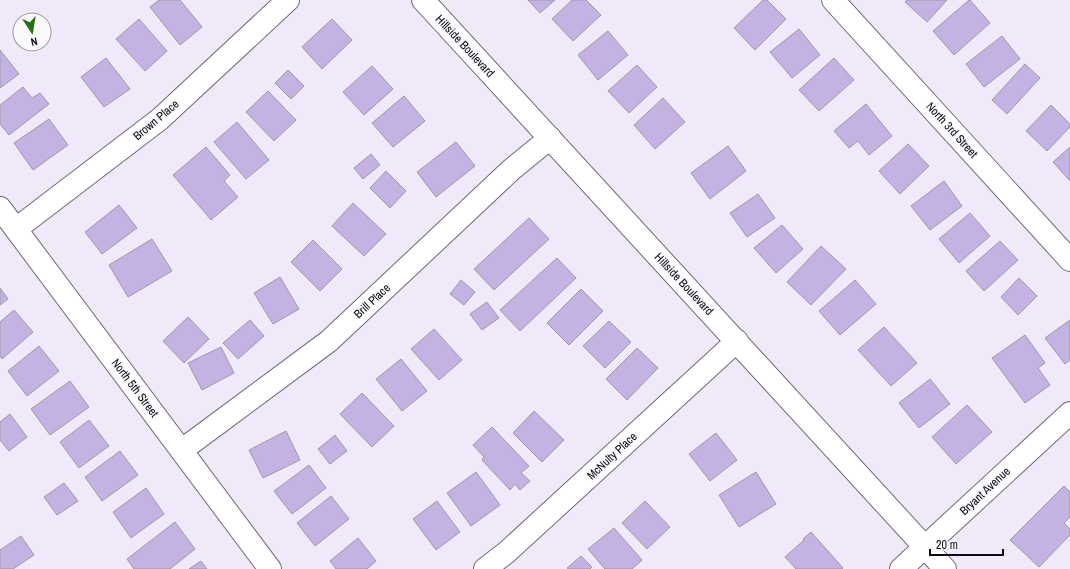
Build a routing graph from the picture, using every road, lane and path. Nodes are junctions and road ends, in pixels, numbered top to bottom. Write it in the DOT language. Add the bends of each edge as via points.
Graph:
graph roads {
  1 [pos="288,0"];
  2 [pos="423,0"];
  3 [pos="833,0"];
  4 [pos="550,138"];
  5 [pos="0,208"];
  6 [pos="16,229"];
  7 [pos="1070,260"];
  8 [pos="737,341"];
  9 [pos="1070,413"];
  10 [pos="182,450"];
  11 [pos="925,547"];
  12 [pos="270,569"];
  13 [pos="485,569"];
  14 [pos="901,569"];
  15 [pos="945,569"];
  1 -- 6 [label="street, Brown Place" via="160,119"];
  2 -- 4 [label="street, Hillside Boulevard"];
  3 -- 7 [label="street, North 3rd Street"];
  4 -- 8 [label="street, Hillside Boulevard"];
  4 -- 10 [label="street, Brill Place" via="511,170 330,341"];
  5 -- 6 [label="street, North 5th Street"];
  6 -- 10 [label="street, North 5th Street"];
  8 -- 11 [label="street, Hillside Boulevard"];
  8 -- 13 [label="street, McNulty Place" via="507,552"];
  9 -- 11 [label="street, Bryant Avenue"];
  10 -- 12 [label="street, North 5th Street"];
  11 -- 14 [label="street, Bryant Avenue"];
  11 -- 15 [label="street, Hillside Boulevard"];
}
